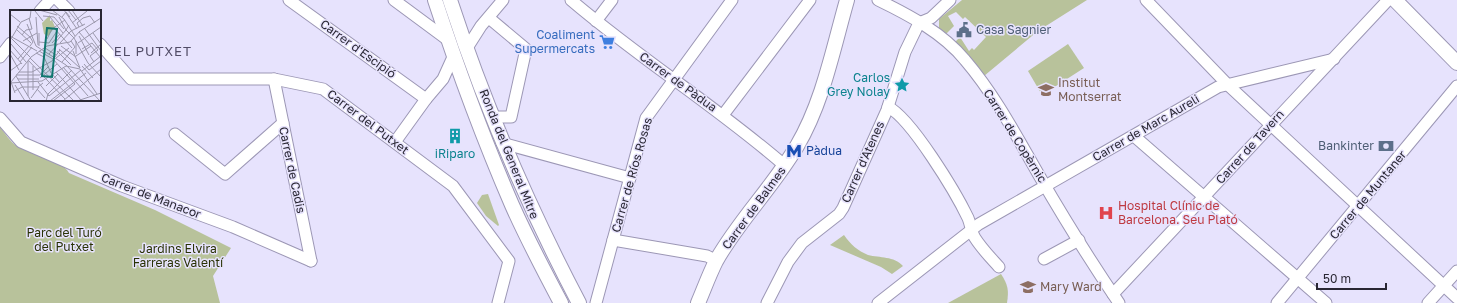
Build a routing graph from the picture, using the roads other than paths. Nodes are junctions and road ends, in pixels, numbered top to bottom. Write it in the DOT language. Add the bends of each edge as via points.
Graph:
graph roads {
  1 [pos="50,0"];
  2 [pos="58,0"];
  3 [pos="289,0"];
  4 [pos="394,0"];
  5 [pos="435,0"];
  6 [pos="450,0"];
  7 [pos="503,0"];
  8 [pos="571,0"];
  9 [pos="612,0"];
  10 [pos="732,0"];
  11 [pos="810,0"];
  12 [pos="847,0"];
  13 [pos="878,0"];
  14 [pos="950,0"];
  15 [pos="1146,0"];
  16 [pos="1388,0"];
  17 [pos="1395,0"];
  18 [pos="41,10"];
  19 [pos="68,10"];
  20 [pos="489,18"];
  21 [pos="596,21"];
  22 [pos="919,23"];
  23 [pos="448,40"];
  24 [pos="10,44"];
  25 [pos="101,45"];
  26 [pos="467,48"];
  27 [pos="0,57"];
  28 [pos="454,57"];
  29 [pos="1334,59"];
  30 [pos="1457,63"];
  31 [pos="274,79"];
  32 [pos="673,80"];
  33 [pos="1228,85"];
  34 [pos="1457,86"];
  35 [pos="426,99"];
  36 [pos="888,107"];
  37 [pos="723,115"];
  38 [pos="492,117"];
  39 [pos="0,118"];
  40 [pos="282,123"];
  41 [pos="1269,125"];
  42 [pos="175,134"];
  43 [pos="1134,136"];
  44 [pos="395,142"];
  45 [pos="502,143"];
  46 [pos="784,165"];
  47 [pos="630,178"];
  48 [pos="1046,187"];
  49 [pos="1205,197"];
  50 [pos="1358,207"];
  51 [pos="971,230"];
  52 [pos="613,240"];
  53 [pos="1079,240"];
  54 [pos="1044,260"];
  55 [pos="311,261"];
  56 [pos="717,261"];
  57 [pos="999,267"];
  58 [pos="1457,271"];
  59 [pos="1298,278"];
  60 [pos="1444,286"];
  61 [pos="1116,298"];
  62 [pos="1457,298"];
  63 [pos="498,303"];
  64 [pos="561,303"];
  65 [pos="579,303"];
  66 [pos="596,303"];
  67 [pos="698,303"];
  68 [pos="767,303"];
  69 [pos="878,303"];
  70 [pos="1277,303"];
  71 [pos="1326,303"];
  72 [pos="1428,303"];
  1 -- 18 [label="street"];
  2 -- 19 [label="street"];
  3 -- 35 [label="street, Carrer d'Escipió"];
  4 -- 23 [label="street"];
  5 -- 23 [label="main road, Ronda del General Mitre"];
  6 -- 26 [label="main road, Ronda del General Mitre"];
  7 -- 20 [label="street"];
  8 -- 21 [label="street, Carrer de Pàdua"];
  9 -- 21 [label="street"];
  10 -- 32 [label="street, Carrer de Ríos Rosas"];
  11 -- 37 [label="street"];
  12 -- 46 [label="main road, Carrer de Balmes" via="819,99 806,130"];
  13 -- 22 [label="street, Carrer de Copèrnic"];
  14 -- 22 [label="street" via="931,18"];
  15 -- 33 [label="street"];
  16 -- 29 [label="street, Carrer de Tavern"];
  17 -- 30 [label="main road"];
  20 -- 26 [label="street"];
  20 -- 38 [label="street" via="526,49 511,117"];
  21 -- 32 [label="street, Carrer de Pàdua"];
  22 -- 36 [label="street, Carrer d'Atenes" via="905,52"];
  22 -- 48 [label="street, Carrer de Copèrnic" via="934,32 965,59 1005,116"];
  23 -- 28 [label="main road, Ronda del General Mitre"];
  24 -- 27 [label="street"];
  25 -- 31 [label="street, Carrer del Putxet" via="131,79"];
  26 -- 38 [label="main road, Ronda del General Mitre"];
  28 -- 35 [label="street" via="443,79"];
  28 -- 64 [label="main road, Ronda del General Mitre" via="512,206"];
  29 -- 33 [label="street, Carrer de Marc Aureli"];
  29 -- 41 [label="street, Carrer de Tavern"];
  31 -- 40 [label="street, Carrer de Cadis"];
  31 -- 44 [label="street, Carrer del Putxet" via="323,89"];
  32 -- 37 [label="street, Carrer de Pàdua"];
  32 -- 47 [label="street, Carrer de Ríos Rosas" via="646,118"];
  33 -- 41 [label="street"];
  33 -- 43 [label="street, Carrer de Marc Aureli" via="1218,87"];
  34 -- 50 [label="street, Carrer de Muntaner"];
  35 -- 44 [label="street"];
  36 -- 51 [label="street" via="906,123 931,155 968,220"];
  36 -- 68 [label="street, Carrer d'Atenes" via="839,214 802,243 788,262"];
  37 -- 46 [label="street, Carrer de Pàdua"];
  38 -- 45 [label="main road, Ronda del General Mitre"];
  39 -- 55 [label="street, Carrer de Manacor" via="21,142 122,186 233,227"];
  40 -- 42 [label="street" via="225,174"];
  40 -- 55 [label="street, Carrer de Cadis"];
  41 -- 49 [label="street, Carrer de Tavern"];
  41 -- 50 [label="street"];
  43 -- 48 [label="street, Carrer de Marc Aureli"];
  43 -- 49 [label="street"];
  44 -- 63 [label="street, Carrer del Putxet" via="453,186 509,261"];
  45 -- 47 [label="street"];
  45 -- 65 [label="main road, Ronda del General Mitre" via="543,235"];
  46 -- 56 [label="main road, Carrer de Balmes"];
  47 -- 52 [label="street, Carrer de Ríos Rosas"];
  48 -- 51 [label="street, Carrer de Marc Aureli"];
  48 -- 53 [label="street, Carrer de Copèrnic"];
  49 -- 59 [label="street"];
  49 -- 61 [label="street, Carrer de Tavern"];
  50 -- 59 [label="street, Carrer de Muntaner"];
  50 -- 60 [label="street"];
  51 -- 57 [label="street"];
  51 -- 69 [label="street, Carrer de Marc Aureli"];
  52 -- 56 [label="street" via="707,256"];
  52 -- 66 [label="street, Carrer de Ríos Rosas"];
  53 -- 54 [label="street"];
  53 -- 61 [label="street, Carrer de Copèrnic"];
  56 -- 67 [label="main road, Carrer de Balmes"];
  58 -- 60 [label="street"];
  59 -- 70 [label="street, Carrer de Muntaner"];
  59 -- 71 [label="street"];
  60 -- 62 [label="street"];
  60 -- 72 [label="street"];
}
